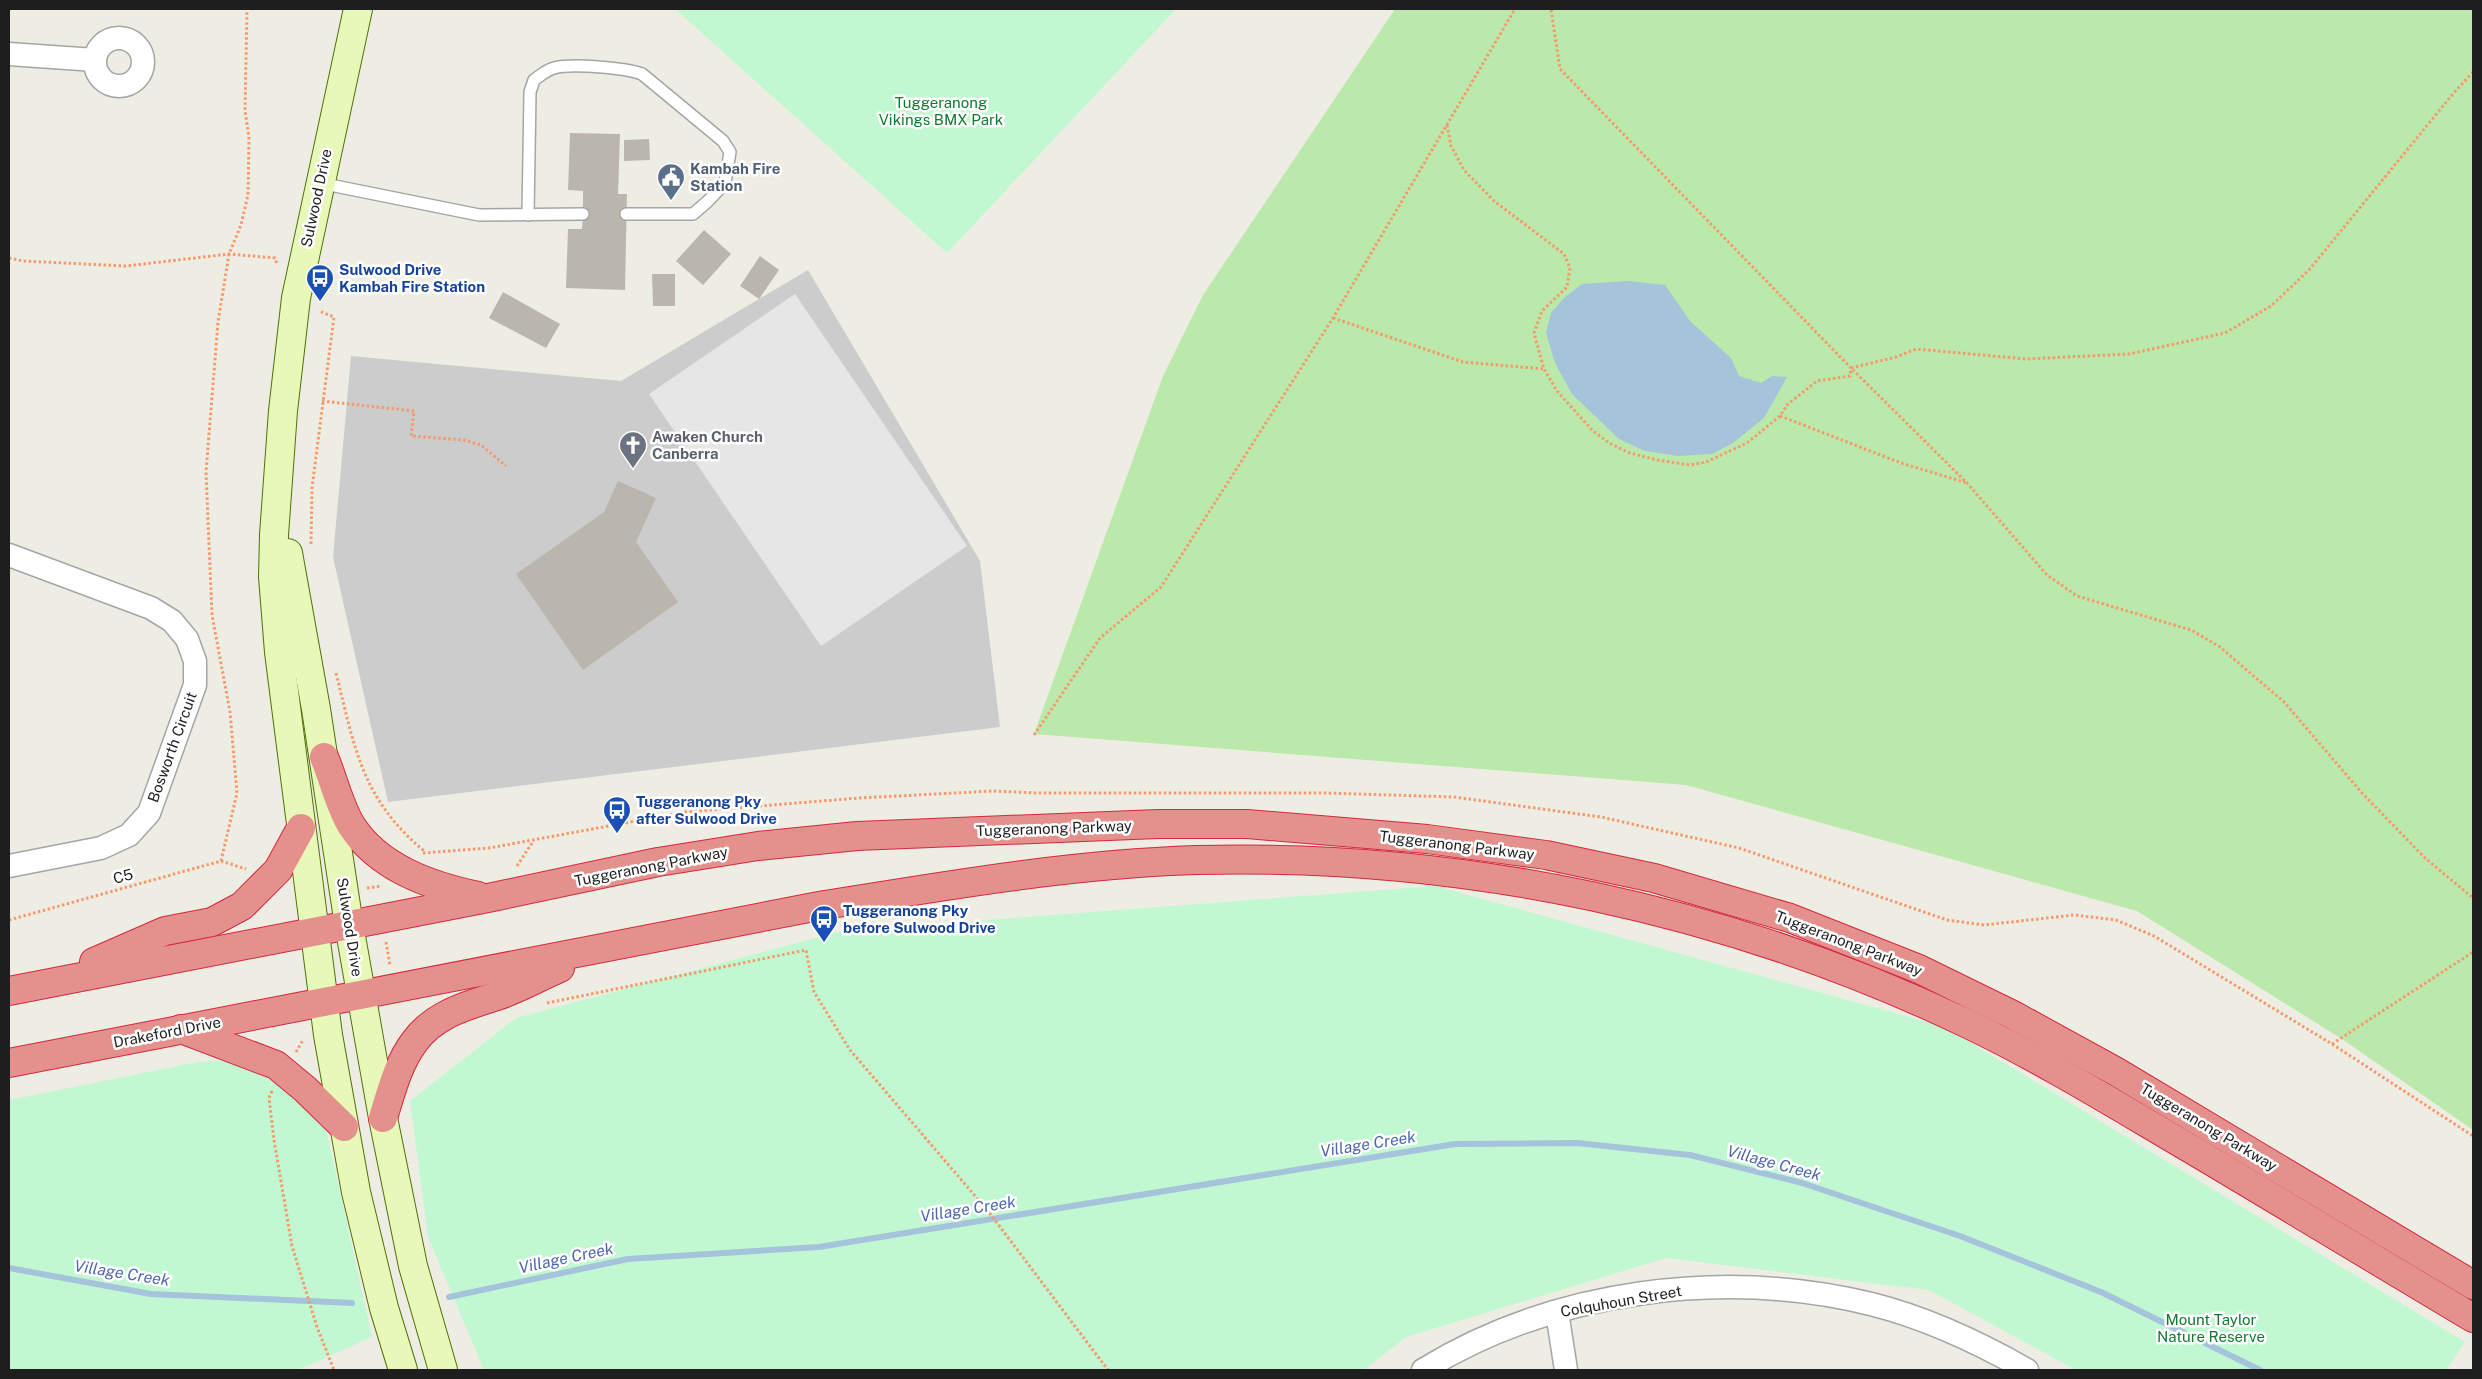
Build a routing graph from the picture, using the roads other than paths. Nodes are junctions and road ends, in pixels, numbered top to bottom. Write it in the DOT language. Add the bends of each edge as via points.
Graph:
graph roads {
  1 [pos="358,9"];
  2 [pos="9,54"];
  3 [pos="95,60"];
  4 [pos="320,183"];
  5 [pos="528,214"];
  6 [pos="582,214"];
  7 [pos="626,214"];
  8 [pos="279,479"];
  9 [pos="9,555"];
  10 [pos="324,757"];
  11 [pos="301,828"];
  12 [pos="9,866"];
  13 [pos="488,898"];
  14 [pos="349,925"];
  15 [pos="316,931"];
  16 [pos="602,949"];
  17 [pos="42,984"];
  18 [pos="9,990"];
  19 [pos="360,994"];
  20 [pos="324,1002"];
  21 [pos="180,1029"];
  22 [pos="9,1062"];
  23 [pos="383,1118"];
  24 [pos="344,1127"];
  25 [pos="2473,1285"];
  26 [pos="1557,1312"];
  27 [pos="2473,1318"];
  28 [pos="402,1370"];
  29 [pos="443,1370"];
  30 [pos="1423,1370"];
  31 [pos="1566,1370"];
  32 [pos="2027,1370"];
  1 -- 4 [label="main road, Sulwood Drive"];
  2 -- 3 [label="street"];
  4 -- 5 [label="lane" via="480,215"];
  4 -- 8 [label="main road, Sulwood Drive" via="296,298"];
  5 -- 6 [label="lane"];
  5 -- 7 [label="lane" via="530,92 534,80 554,68 565,67 630,69 642,74 724,141 730,152 725,182 692,214"];
  8 -- 10 [label="main road, Sulwood Drive" via="293,588"];
  8 -- 11 [label="main road, Sulwood Drive" via="274,585"];
  9 -- 12 [label="street, Bosworth Circuit" via="151,608 172,621 187,639 195,661 195,685 148,813 129,835 101,848"];
  10 -- 13 [label="highway" via="350,824 379,856 431,884"];
  10 -- 14 [label="main road, Sulwood Drive"];
  11 -- 15 [label="main road, Sulwood Drive"];
  11 -- 17 [label="highway" via="278,870 252,898 229,914 212,922 165,931"];
  13 -- 14 [label="highway, Tuggeranong Parkway"];
  13 -- 25 [label="highway, Tuggeranong Parkway" via="658,862 758,846 856,836 957,831 1247,824 1427,839 1546,855 1654,878 1722,897 1790,918 1919,969 2013,1014 2115,1071"];
  14 -- 15 [label="highway, Tuggeranong Parkway"];
  14 -- 19 [label="main road, Sulwood Drive"];
  15 -- 17 [label="highway"];
  15 -- 20 [label="main road, Sulwood Drive"];
  16 -- 19 [label="highway, Tuggeranong Parkway"];
  16 -- 23 [label="highway" via="498,996 455,1010 434,1022 414,1041"];
  16 -- 27 [label="highway, Tuggeranong Parkway" via="909,891 1114,865 1194,860 1352,863 1501,879 1590,894 1695,920 1769,943 1968,1024 2103,1097"];
  17 -- 18 [label="highway"];
  19 -- 20 [label="highway, Drakeford Drive"];
  19 -- 23 [label="main road, Sulwood Drive"];
  20 -- 21 [label="highway, Drakeford Drive"];
  20 -- 24 [label="main road, Sulwood Drive"];
  21 -- 22 [label="highway, Drakeford Drive"];
  21 -- 24 [label="highway" via="255,1055 284,1071"];
  23 -- 29 [label="main road, Sulwood Drive" via="413,1266"];
  24 -- 28 [label="main road, Sulwood Drive" via="369,1248"];
  26 -- 30 [label="street, Colquhoun Street" via="1492,1335"];
  26 -- 31 [label="street"];
  26 -- 32 [label="street, Colquhoun Street" via="1663,1291 1734,1288 1804,1292 1872,1304 1936,1324"];
}
